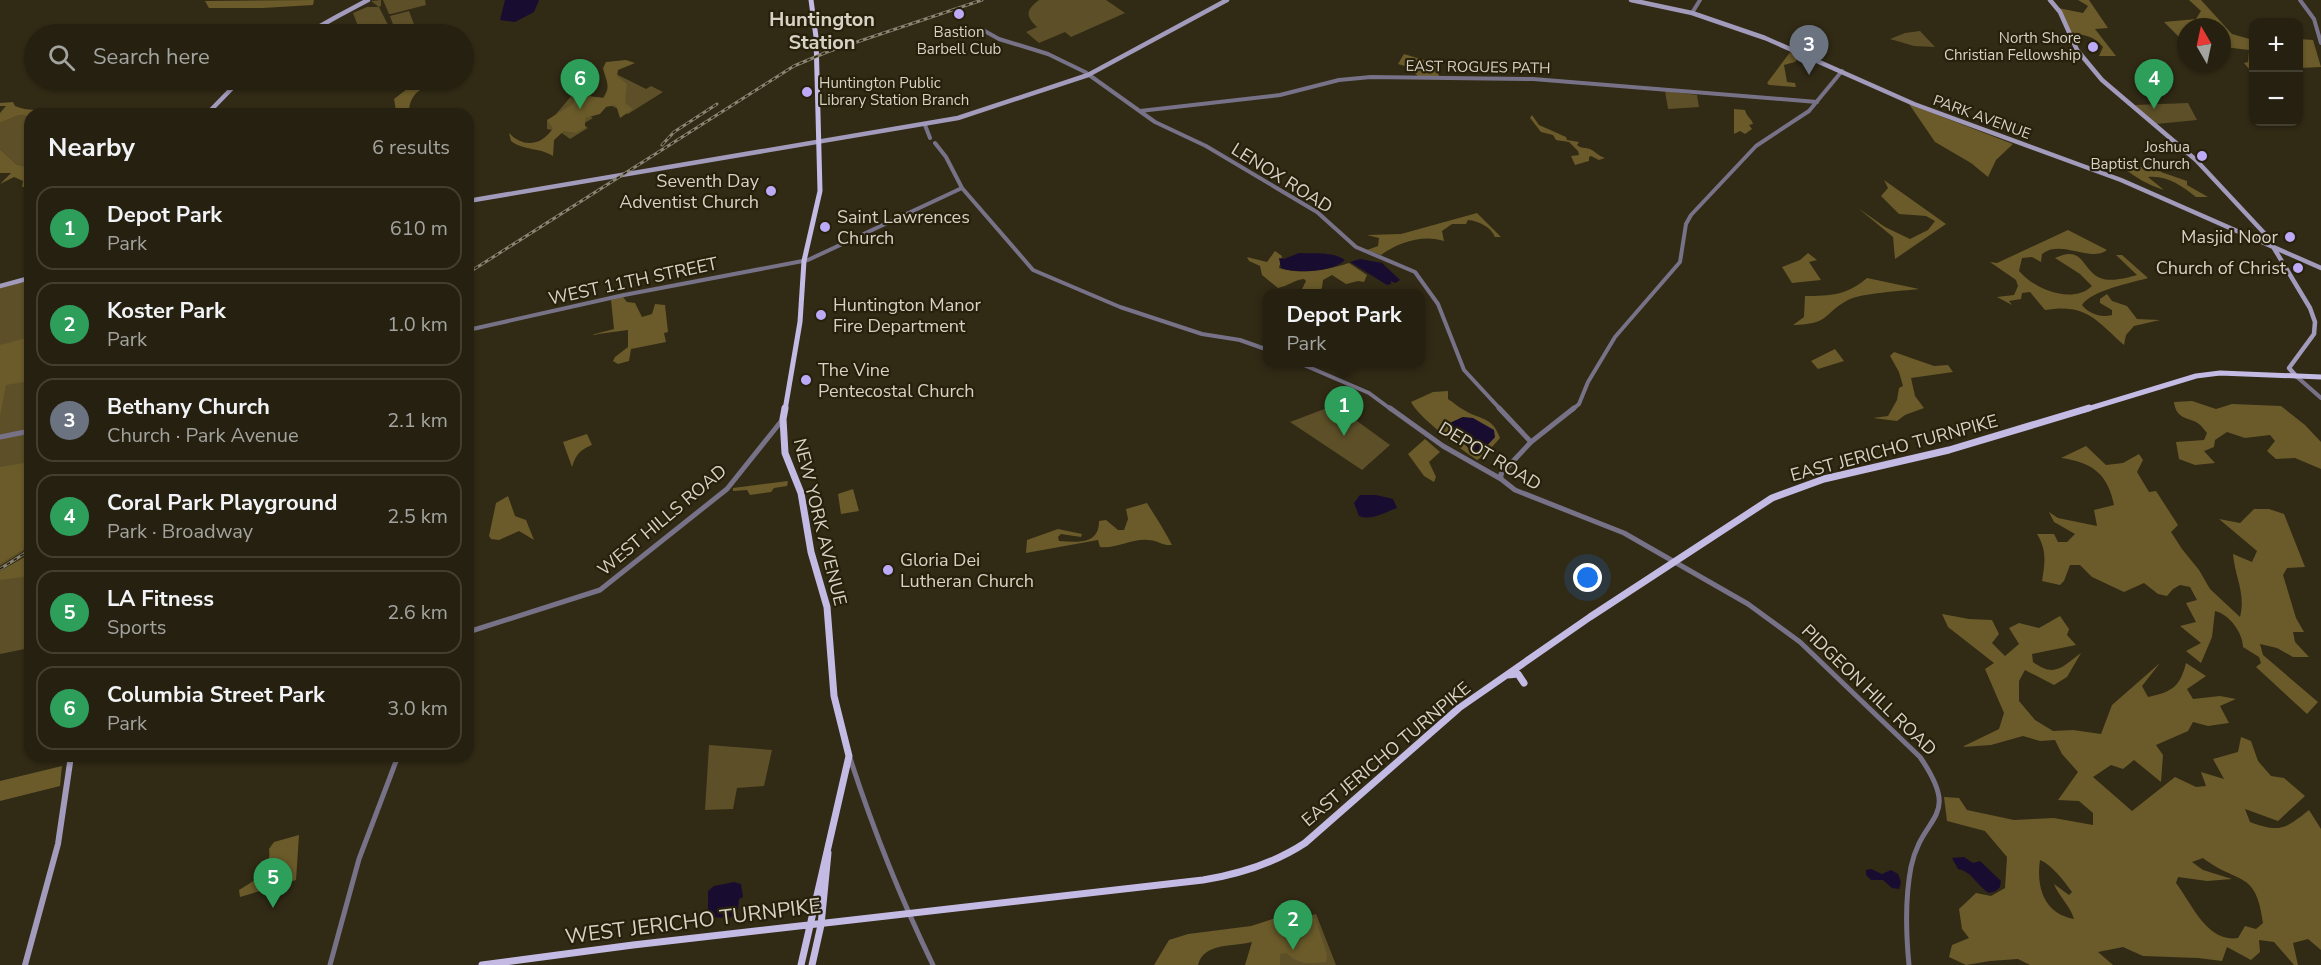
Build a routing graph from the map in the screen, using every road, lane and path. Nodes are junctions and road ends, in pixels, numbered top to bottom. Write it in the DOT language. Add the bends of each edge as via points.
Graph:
graph roads {
  1 [pos="368,0"];
  2 [pos="811,0"];
  3 [pos="1227,0"];
  4 [pos="1631,0"];
  5 [pos="1700,0"];
  6 [pos="2050,0"];
  7 [pos="2300,0"];
  8 [pos="1692,13"];
  9 [pos="338,16"];
  10 [pos="324,24"];
  11 [pos="981,29"];
  12 [pos="2321,43"];
  13 [pos="1842,71"];
  14 [pos="1088,75"];
  15 [pos="230,90"];
  16 [pos="1804,101"];
  17 [pos="1817,102"];
  18 [pos="213,108"];
  19 [pos="1811,109"];
  20 [pos="1140,111"];
  21 [pos="947,120"];
  22 [pos="925,125"];
  23 [pos="929,131"];
  24 [pos="930,138"];
  25 [pos="820,142"];
  26 [pos="935,143"];
  27 [pos="962,188"];
  28 [pos="474,200"];
  29 [pos="2273,247"];
  30 [pos="804,261"];
  31 [pos="2321,268"];
  32 [pos="24,280"];
  33 [pos="0,286"];
  34 [pos="474,329"];
  35 [pos="1263,348"];
  36 [pos="1307,367"];
  37 [pos="2296,376"];
  38 [pos="2321,377"];
  39 [pos="2321,398"];
  40 [pos="783,420"];
  41 [pos="24,432"];
  42 [pos="0,436"];
  43 [pos="1531,442"];
  44 [pos="1501,480"];
  45 [pos="1675,561"];
  46 [pos="474,630"];
  47 [pos="1504,676"];
  48 [pos="1524,683"];
  49 [pos="843,734"];
  50 [pos="849,756"];
  51 [pos="70,762"];
  52 [pos="395,762"];
  53 [pos="854,770"];
  54 [pos="843,779"];
  55 [pos="828,849"];
  56 [pos="908,914"];
  57 [pos="821,925"];
  58 [pos="810,926"];
  59 [pos="26,965"];
  60 [pos="330,965"];
  61 [pos="482,965"];
  62 [pos="801,965"];
  63 [pos="812,965"];
  64 [pos="933,965"];
  65 [pos="1909,965"];
  1 -- 9 [label="main road"];
  2 -- 25 [label="main road, NEW YORK AVENUE"];
  3 -- 14 [label="main road"];
  4 -- 8 [label="main road, PARK AVENUE"];
  5 -- 8 [label="street"];
  6 -- 29 [label="main road" via="2060,12 2077,50 2100,77 2196,159 2256,222"];
  7 -- 12 [label="street" via="2314,19"];
  8 -- 13 [label="main road, PARK AVENUE" via="1765,38"];
  9 -- 10 [label="main road"];
  11 -- 14 [label="street, LENOX ROAD" via="999,39 1048,54"];
  13 -- 17 [label="street"];
  13 -- 29 [label="main road, PARK AVENUE" via="1914,104 2103,173"];
  14 -- 20 [label="street, LENOX ROAD"];
  14 -- 21 [label="main road"];
  15 -- 18 [label="main road"];
  16 -- 17 [label="street, EAST ROGUES PATH"];
  16 -- 19 [label="street"];
  16 -- 20 [label="street, EAST ROGUES PATH" via="1533,79 1371,77 1339,80 1280,95"];
  17 -- 19 [label="street"];
  19 -- 43 [label="street" via="1756,146 1691,215 1680,262 1615,337 1579,404"];
  20 -- 43 [label="street, LENOX ROAD" via="1317,212 1356,247 1415,272 1438,304 1464,370"];
  21 -- 22 [label="main road"];
  21 -- 23 [label="main road" via="931,126"];
  22 -- 23 [label="street"];
  22 -- 25 [label="main road"];
  23 -- 24 [label="street"];
  25 -- 28 [label="main road" via="632,177"];
  25 -- 30 [label="main road, NEW YORK AVENUE" via="820,190"];
  26 -- 27 [label="street"];
  27 -- 30 [label="street, WEST 11TH STREET"];
  27 -- 35 [label="street" via="1030,268 1039,273 1120,308"];
  29 -- 31 [label="main road, PARK AVENUE"];
  29 -- 37 [label="main road" via="2315,322 2314,334 2289,368"];
  30 -- 34 [label="street, WEST 11TH STREET" via="632,293"];
  30 -- 40 [label="main road, NEW YORK AVENUE" via="800,322"];
  32 -- 33 [label="main road"];
  36 -- 44 [label="street, DEPOT ROAD" via="1369,393 1443,447"];
  37 -- 38 [label="main road, EAST JERICHO TURNPIKE"];
  37 -- 39 [label="street"];
  37 -- 45 [label="main road, EAST JERICHO TURNPIKE" via="2196,376 1949,450 1824,479 1772,498"];
  40 -- 46 [label="street, WEST HILLS ROAD" via="727,489 600,590"];
  40 -- 49 [label="main road, NEW YORK AVENUE" via="785,453 801,493 813,560 827,608 834,696"];
  41 -- 42 [label="street"];
  43 -- 44 [label="street" via="1501,474"];
  44 -- 45 [label="street, DEPOT ROAD" via="1522,494 1617,530"];
  45 -- 47 [label="main road, EAST JERICHO TURNPIKE"];
  45 -- 65 [label="street, PIDGEON HILL ROAD" via="1748,604 1800,642 1930,769 1939,790 1940,809 1912,861"];
  47 -- 48 [label="main road" via="1518,674"];
  47 -- 56 [label="main road, EAST JERICHO TURNPIKE" via="1443,720 1305,843 1257,869 1216,878"];
  49 -- 50 [label="main road, NEW YORK AVENUE"];
  49 -- 54 [label="main road"];
  50 -- 53 [label="street, NEW YORK AVENUE"];
  50 -- 54 [label="main road"];
  51 -- 59 [label="main road" via="58,844"];
  52 -- 60 [label="street" via="348,892"];
  53 -- 54 [label="street"];
  53 -- 56 [label="street, NEW YORK AVENUE"];
  54 -- 55 [label="main road"];
  55 -- 57 [label="main road"];
  55 -- 58 [label="main road"];
  56 -- 57 [label="main road, WEST JERICHO TURNPIKE"];
  56 -- 64 [label="street, NEW YORK AVENUE"];
  57 -- 58 [label="main road, WEST JERICHO TURNPIKE"];
  57 -- 63 [label="main road"];
  58 -- 61 [label="main road, WEST JERICHO TURNPIKE"];
  58 -- 62 [label="main road"];
}
